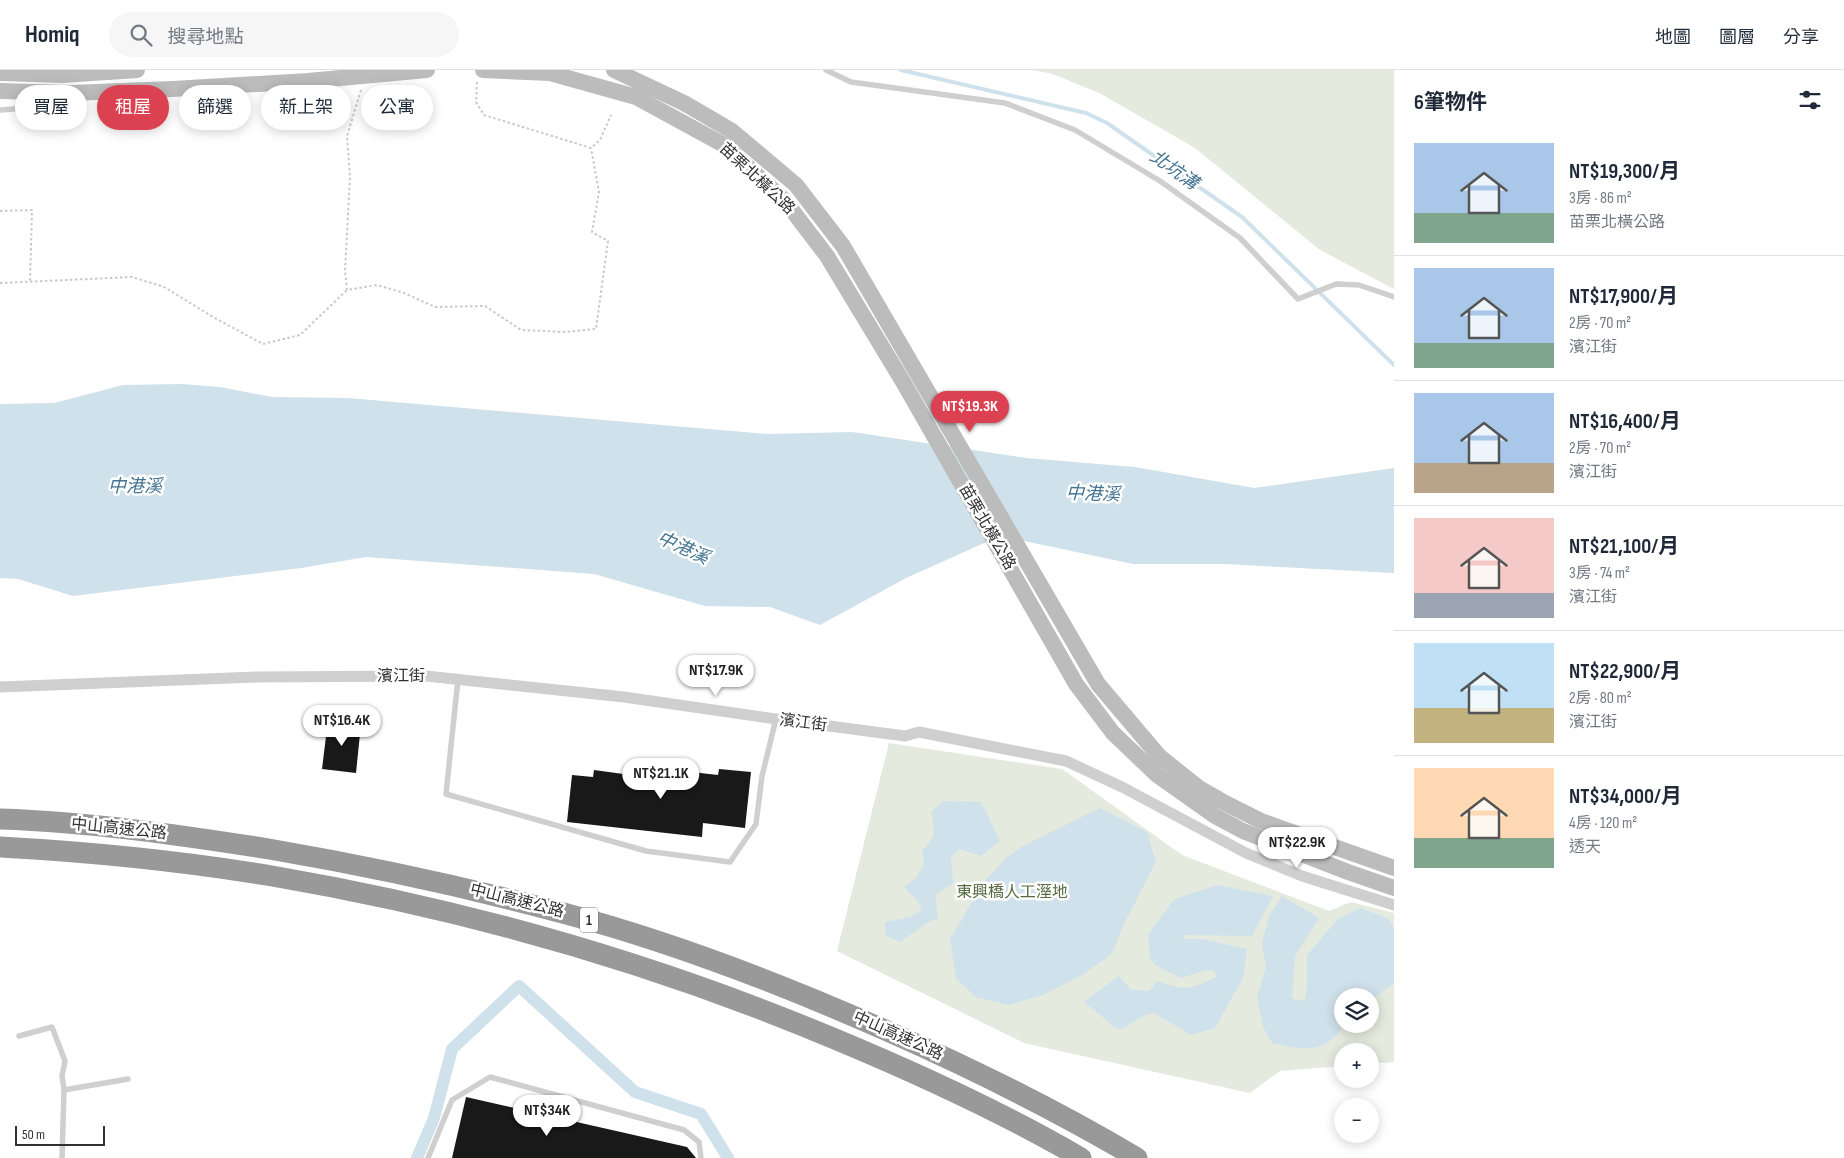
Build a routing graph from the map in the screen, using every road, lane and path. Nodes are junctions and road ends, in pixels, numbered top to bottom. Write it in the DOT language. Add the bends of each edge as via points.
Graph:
graph roads {
  1 [pos="137,70"];
  2 [pos="427,70"];
  3 [pos="614,70"];
  4 [pos="826,70"];
  5 [pos="0,73"];
  6 [pos="367,73"];
  7 [pos="480,74"];
  8 [pos="0,90"];
  9 [pos="15,91"];
  10 [pos="87,92"];
  11 [pos="15,109"];
  12 [pos="0,110"];
  13 [pos="611,114"];
  14 [pos="591,148"];
  15 [pos="0,212"];
  16 [pos="30,282"];
  17 [pos="0,283"];
  18 [pos="347,290"];
  19 [pos="1394,297"];
  20 [pos="458,679"];
  21 [pos="0,687"];
  22 [pos="776,719"];
  23 [pos="1220,810"];
  24 [pos="0,819"];
  25 [pos="0,847"];
  26 [pos="1394,868"];
  27 [pos="1394,888"];
  28 [pos="1394,905"];
  29 [pos="18,1036"];
  30 [pos="128,1079"];
  31 [pos="64,1090"];
  32 [pos="62,1158"];
  33 [pos="428,1158"];
  34 [pos="701,1158"];
  35 [pos="1081,1158"];
  36 [pos="1137,1158"];
  1 -- 5 [label="main road" via="63,75"];
  2 -- 6 [label="main road"];
  3 -- 23 [label="main road, 苗栗北橫公路" via="732,131 796,185 843,246 1098,684 1158,756 1199,788"];
  4 -- 19 [label="lane" via="851,82 1005,103 1075,130 1160,181 1240,238 1298,299 1336,284 1359,285"];
  6 -- 10 [label="main road" via="192,88"];
  6 -- 18 [label="path" via="347,136 350,177 345,271"];
  7 -- 14 [label="path" via="476,102 484,115"];
  7 -- 23 [label="main road, 苗栗北橫公路" via="550,73 636,97 724,145 785,201 832,264 902,380 1076,684 1113,734 1157,775"];
  8 -- 9 [label="main road"];
  11 -- 12 [label="lane"];
  13 -- 14 [label="path" via="600,140"];
  14 -- 18 [label="path" via="599,192 592,232 608,241 596,329 566,332 521,330 485,306 435,307 378,285"];
  15 -- 16 [label="path" via="32,210"];
  16 -- 17 [label="path"];
  16 -- 18 [label="path" via="132,277 164,287 263,344 300,335"];
  20 -- 21 [label="street, 濱江街" via="426,676 256,677"];
  20 -- 22 [label="street, 濱江街" via="624,697"];
  20 -- 22 [label="lane" via="446,794 646,851 730,862 756,824 762,776"];
  22 -- 28 [label="street, 濱江街" via="905,736 919,732 1066,761 1246,853 1302,876"];
  23 -- 26 [label="main road, 苗栗北橫公路" via="1261,821"];
  23 -- 27 [label="main road, 苗栗北橫公路" via="1243,832"];
  24 -- 36 [label="highway, 中山高速公路 / 1" via="112,827 321,858 450,884 574,916 724,965 820,1001 1000,1084"];
  25 -- 35 [label="highway, 中山高速公路 / 1" via="143,858 271,876 432,908 618,958 786,1018 888,1061"];
  29 -- 31 [label="lane" via="52,1027 65,1062"];
  30 -- 31 [label="lane"];
  31 -- 32 [label="lane"];
  33 -- 34 [label="lane" via="452,1100 490,1077 684,1130 699,1142"];
}
